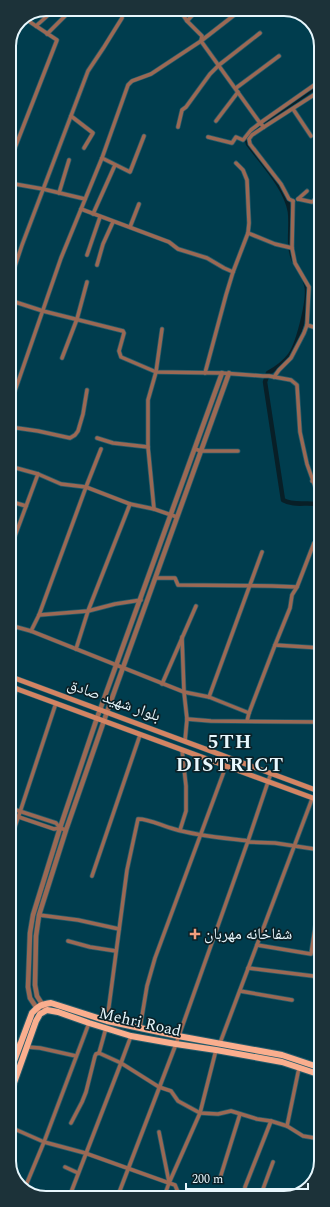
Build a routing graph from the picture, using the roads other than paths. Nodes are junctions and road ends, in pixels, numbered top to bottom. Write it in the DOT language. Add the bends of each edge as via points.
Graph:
graph roads {
  1 [pos="47,16"];
  2 [pos="65,16"];
  3 [pos="184,16"];
  4 [pos="193,16"];
  5 [pos="233,16"];
  6 [pos="122,18"];
  7 [pos="29,21"];
  8 [pos="188,22"];
  9 [pos="36,26"];
  10 [pos="260,33"];
  11 [pos="47,34"];
  12 [pos="201,41"];
  13 [pos="279,56"];
  14 [pos="219,65"];
  15 [pos="314,86"];
  16 [pos="236,88"];
  17 [pos="238,92"];
  18 [pos="314,96"];
  19 [pos="292,109"];
  20 [pos="71,116"];
  21 [pos="216,121"];
  22 [pos="262,125"];
  23 [pos="178,127"];
  24 [pos="144,136"];
  25 [pos="310,136"];
  26 [pos="208,137"];
  27 [pos="16,145"];
  28 [pos="84,148"];
  29 [pos="102,158"];
  30 [pos="69,160"];
  31 [pos="236,163"];
  32 [pos="115,165"];
  33 [pos="16,184"];
  34 [pos="44,189"];
  35 [pos="307,191"];
  36 [pos="59,193"];
  37 [pos="85,199"];
  38 [pos="298,199"];
  39 [pos="314,200"];
  40 [pos="293,201"];
  41 [pos="139,204"];
  42 [pos="81,209"];
  43 [pos="93,214"];
  44 [pos="100,216"];
  45 [pos="113,222"];
  46 [pos="130,228"];
  47 [pos="248,233"];
  48 [pos="290,247"];
  49 [pos="87,255"];
  50 [pos="16,263"];
  51 [pos="97,265"];
  52 [pos="233,272"];
  53 [pos="87,282"];
  54 [pos="16,302"];
  55 [pos="43,311"];
  56 [pos="77,319"];
  57 [pos="307,325"];
  58 [pos="314,327"];
  59 [pos="162,328"];
  60 [pos="62,358"];
  61 [pos="156,372"];
  62 [pos="205,373"];
  63 [pos="222,373"];
  64 [pos="229,373"];
  65 [pos="274,377"];
  66 [pos="16,388"];
  67 [pos="87,390"];
  68 [pos="16,427"];
  69 [pos="97,438"];
  70 [pos="148,447"];
  71 [pos="101,449"];
  72 [pos="195,449"];
  73 [pos="201,451"];
  74 [pos="238,451"];
  75 [pos="16,468"];
  76 [pos="38,474"];
  77 [pos="312,481"];
  78 [pos="314,486"];
  79 [pos="86,487"];
  80 [pos="16,503"];
  81 [pos="130,504"];
  82 [pos="26,506"];
  83 [pos="154,509"];
  84 [pos="171,515"];
  85 [pos="178,517"];
  86 [pos="16,533"];
  87 [pos="314,543"];
  88 [pos="262,552"];
  89 [pos="156,578"];
  90 [pos="249,585"];
  91 [pos="297,587"];
  92 [pos="141,600"];
  93 [pos="196,606"];
  94 [pos="88,611"];
  95 [pos="39,615"];
  96 [pos="16,627"];
  97 [pos="31,631"];
  98 [pos="182,638"];
  99 [pos="274,645"];
  100 [pos="314,648"];
  101 [pos="76,649"];
  102 [pos="116,666"];
  103 [pos="123,668"];
  104 [pos="16,679"];
  105 [pos="162,684"];
  106 [pos="17,688"];
  107 [pos="184,692"];
  108 [pos="209,697"];
  109 [pos="56,703"];
  110 [pos="100,709"];
  111 [pos="107,712"];
  112 [pos="249,714"];
  113 [pos="97,718"];
  114 [pos="187,719"];
  115 [pos="104,720"];
  116 [pos="247,721"];
  117 [pos="314,722"];
  118 [pos="140,735"];
  119 [pos="185,741"];
  120 [pos="182,750"];
  121 [pos="226,766"];
  122 [pos="271,773"];
  123 [pos="267,782"];
  124 [pos="314,789"];
  125 [pos="312,799"];
  126 [pos="16,810"];
  127 [pos="20,812"];
  128 [pos="18,817"];
  129 [pos="16,823"];
  130 [pos="60,828"];
  131 [pos="66,830"];
  132 [pos="180,830"];
  133 [pos="201,835"];
  134 [pos="248,842"];
  135 [pos="294,847"];
  136 [pos="314,849"];
  137 [pos="92,876"];
  138 [pos="39,915"];
  139 [pos="119,929"];
  140 [pos="314,934"];
  141 [pos="68,941"];
  142 [pos="257,945"];
  143 [pos="116,951"];
  144 [pos="248,968"];
  145 [pos="314,975"];
  146 [pos="240,991"];
  147 [pos="292,1000"];
  148 [pos="42,1004"];
  149 [pos="36,1008"];
  150 [pos="47,1010"];
  151 [pos="40,1014"];
  152 [pos="107,1021"];
  153 [pos="89,1023"];
  154 [pos="106,1028"];
  155 [pos="140,1028"];
  156 [pos="131,1036"];
  157 [pos="178,1036"];
  158 [pos="220,1043"];
  159 [pos="16,1044"];
  160 [pos="176,1044"];
  161 [pos="20,1045"];
  162 [pos="27,1047"];
  163 [pos="216,1050"];
  164 [pos="99,1053"];
  165 [pos="16,1056"];
  166 [pos="76,1056"];
  167 [pos="121,1063"];
  168 [pos="314,1066"];
  169 [pos="299,1068"];
  170 [pos="314,1073"];
  171 [pos="16,1075"];
  172 [pos="159,1087"];
  173 [pos="200,1113"];
  174 [pos="240,1114"];
  175 [pos="271,1121"];
  176 [pos="71,1123"];
  177 [pos="287,1126"];
  178 [pos="16,1130"];
  179 [pos="159,1132"];
  180 [pos="314,1138"];
  181 [pos="44,1142"];
  182 [pos="85,1153"];
  183 [pos="272,1162"];
  184 [pos="65,1167"];
  185 [pos="129,1168"];
  186 [pos="78,1173"];
  187 [pos="221,1175"];
  188 [pos="169,1183"];
  189 [pos="26,1184"];
  190 [pos="71,1191"];
  191 [pos="121,1191"];
  192 [pos="166,1191"];
  193 [pos="177,1191"];
  194 [pos="245,1191"];
  195 [pos="262,1191"];
  1 -- 9 [label="street"];
  2 -- 11 [label="street"];
  3 -- 8 [label="street"];
  4 -- 8 [label="street"];
  5 -- 12 [label="street"];
  6 -- 20 [label="street" via="88,71"];
  7 -- 9 [label="street"];
  8 -- 12 [label="street" via="202,36"];
  9 -- 11 [label="street"];
  10 -- 14 [label="street"];
  11 -- 27 [label="street" via="57,40"];
  12 -- 14 [label="street"];
  12 -- 29 [label="street" via="128,85"];
  13 -- 16 [label="street"];
  14 -- 16 [label="street"];
  14 -- 23 [label="street" via="183,108"];
  15 -- 22 [label="street"];
  16 -- 17 [label="street"];
  17 -- 21 [label="street"];
  17 -- 22 [label="street"];
  18 -- 19 [label="street"];
  19 -- 22 [label="street"];
  19 -- 25 [label="street"];
  20 -- 28 [label="street" via="93,133"];
  20 -- 34 [label="street"];
  22 -- 26 [label="street" via="251,130 243,140 236,138 232,143"];
  22 -- 40 [label="street" via="252,135 250,144"];
  24 -- 32 [label="street" via="130,172"];
  29 -- 32 [label="street"];
  29 -- 37 [label="street"];
  30 -- 36 [label="street"];
  31 -- 47 [label="street" via="243,170 247,180"];
  32 -- 43 [label="street"];
  33 -- 34 [label="street"];
  34 -- 36 [label="street"];
  34 -- 50 [label="street"];
  35 -- 38 [label="street"];
  36 -- 37 [label="street"];
  37 -- 42 [label="street"];
  38 -- 39 [label="street"];
  38 -- 40 [label="street"];
  40 -- 48 [label="street"];
  41 -- 46 [label="street"];
  42 -- 43 [label="street"];
  42 -- 55 [label="street"];
  43 -- 44 [label="street"];
  44 -- 45 [label="street"];
  44 -- 49 [label="street"];
  45 -- 46 [label="street"];
  45 -- 51 [label="street"];
  46 -- 52 [label="street" via="168,242 178,249 207,258"];
  47 -- 48 [label="street"];
  47 -- 52 [label="street"];
  48 -- 57 [label="street" via="295,263 309,287"];
  52 -- 62 [label="street"];
  53 -- 56 [label="street"];
  54 -- 55 [label="street"];
  55 -- 56 [label="street"];
  55 -- 66 [label="street"];
  56 -- 60 [label="street"];
  56 -- 61 [label="street" via="124,331 119,351 121,357"];
  57 -- 58 [label="street"];
  57 -- 65 [label="street" via="291,358"];
  59 -- 61 [label="street"];
  61 -- 62 [label="street"];
  61 -- 70 [label="street" via="148,400"];
  62 -- 63 [label="street"];
  63 -- 64 [label="street"];
  63 -- 72 [label="street"];
  64 -- 65 [label="street"];
  64 -- 73 [label="street"];
  65 -- 77 [label="street" via="291,380 297,385 300,432"];
  67 -- 68 [label="street" via="78,431 70,438"];
  69 -- 70 [label="street" via="113,443"];
  70 -- 83 [label="street"];
  71 -- 79 [label="street"];
  72 -- 73 [label="street"];
  72 -- 84 [label="street"];
  73 -- 74 [label="street"];
  73 -- 85 [label="street"];
  75 -- 76 [label="street"];
  76 -- 79 [label="street" via="61,484"];
  76 -- 82 [label="street"];
  77 -- 78 [label="street"];
  79 -- 81 [label="street"];
  79 -- 95 [label="street"];
  80 -- 82 [label="street"];
  81 -- 83 [label="street"];
  81 -- 94 [label="street"];
  82 -- 86 [label="street"];
  83 -- 84 [label="street"];
  84 -- 85 [label="street"];
  84 -- 92 [label="street"];
  85 -- 89 [label="street"];
  87 -- 91 [label="street"];
  88 -- 90 [label="street"];
  89 -- 90 [label="street" via="175,578 178,585"];
  89 -- 103 [label="street"];
  90 -- 91 [label="street"];
  90 -- 108 [label="street"];
  91 -- 99 [label="street"];
  92 -- 94 [label="street"];
  92 -- 102 [label="street"];
  93 -- 98 [label="street"];
  94 -- 95 [label="street"];
  94 -- 101 [label="street"];
  95 -- 97 [label="street"];
  96 -- 97 [label="street"];
  97 -- 101 [label="street"];
  98 -- 105 [label="street"];
  98 -- 107 [label="street"];
  99 -- 100 [label="street"];
  99 -- 112 [label="street"];
  101 -- 102 [label="street"];
  102 -- 103 [label="street"];
  102 -- 110 [label="street"];
  103 -- 105 [label="street"];
  103 -- 111 [label="street"];
  104 -- 110 [label="main road, بلوار شهید صادق"];
  105 -- 107 [label="street"];
  106 -- 109 [label="main road, بلوار شهید صادق"];
  107 -- 108 [label="street"];
  107 -- 114 [label="street"];
  108 -- 112 [label="street"];
  109 -- 113 [label="main road, بلوار شهید صادق"];
  109 -- 127 [label="street"];
  110 -- 111 [label="main road, بلوار شهید صادق"];
  110 -- 113 [label="street"];
  111 -- 115 [label="street"];
  111 -- 119 [label="main road, بلوار شهید صادق"];
  112 -- 116 [label="street"];
  113 -- 115 [label="main road, بلوار شهید صادق"];
  113 -- 130 [label="street"];
  114 -- 116 [label="street"];
  114 -- 119 [label="street"];
  115 -- 118 [label="main road, بلوار شهید صادق"];
  115 -- 131 [label="street"];
  116 -- 117 [label="street"];
  118 -- 120 [label="main road, بلوار شهید صادق"];
  118 -- 137 [label="street"];
  119 -- 122 [label="main road, بلوار شهید صادق"];
  120 -- 121 [label="main road, بلوار شهید صادق"];
  120 -- 132 [label="street" via="186,811"];
  121 -- 123 [label="main road, بلوار شهید صادق"];
  121 -- 133 [label="street"];
  122 -- 123 [label="street"];
  122 -- 124 [label="main road, بلوار شهید صادق"];
  123 -- 125 [label="main road, بلوار شهید صادق"];
  123 -- 134 [label="street"];
  125 -- 135 [label="street"];
  126 -- 127 [label="street"];
  127 -- 128 [label="street"];
  127 -- 130 [label="street" via="56,823"];
  128 -- 129 [label="street"];
  128 -- 130 [label="street" via="54,829"];
  130 -- 131 [label="street"];
  130 -- 149 [label="street" via="33,915 30,933 28,987 30,998"];
  131 -- 138 [label="street"];
  132 -- 133 [label="street"];
  132 -- 139 [label="street" via="138,819 127,870"];
  133 -- 134 [label="street"];
  133 -- 155 [label="street" via="147,986"];
  134 -- 135 [label="street"];
  134 -- 157 [label="street"];
  135 -- 136 [label="street"];
  135 -- 142 [label="street"];
  138 -- 139 [label="street"];
  138 -- 148 [label="street" via="34,985"];
  139 -- 143 [label="street"];
  140 -- 142 [label="street" via="311,954"];
  141 -- 143 [label="street"];
  142 -- 144 [label="street"];
  143 -- 152 [label="street"];
  144 -- 145 [label="street"];
  144 -- 146 [label="street"];
  146 -- 147 [label="street"];
  146 -- 158 [label="street"];
  148 -- 149 [label="highway"];
  148 -- 150 [label="street"];
  148 -- 152 [label="highway, Mehri Road" via="51,1003"];
  149 -- 151 [label="street"];
  149 -- 161 [label="highway" via="29,1017"];
  150 -- 151 [label="highway"];
  150 -- 153 [label="highway, Mehri Road"];
  151 -- 162 [label="highway"];
  152 -- 155 [label="highway, Mehri Road"];
  153 -- 154 [label="highway, Mehri Road"];
  153 -- 166 [label="street"];
  154 -- 156 [label="highway, Mehri Road"];
  154 -- 164 [label="street"];
  155 -- 157 [label="highway, Mehri Road"];
  156 -- 160 [label="highway, Mehri Road"];
  156 -- 167 [label="street"];
  157 -- 158 [label="highway, Mehri Road"];
  157 -- 160 [label="street"];
  158 -- 168 [label="highway, Mehri Road" via="282,1055"];
  159 -- 161 [label="street"];
  160 -- 163 [label="highway, Mehri Road"];
  160 -- 172 [label="street"];
  161 -- 165 [label="highway"];
  162 -- 166 [label="street"];
  162 -- 171 [label="highway"];
  163 -- 169 [label="highway, Mehri Road" via="282,1062"];
  163 -- 173 [label="street"];
  164 -- 167 [label="street"];
  164 -- 176 [label="street" via="95,1056 82,1102"];
  166 -- 181 [label="street"];
  167 -- 172 [label="street"];
  167 -- 182 [label="street"];
  169 -- 170 [label="highway, Mehri Road"];
  169 -- 177 [label="street"];
  172 -- 173 [label="street" via="171,1091 178,1101"];
  172 -- 185 [label="street"];
  173 -- 174 [label="street" via="218,1114 231,1111"];
  173 -- 188 [label="street"];
  174 -- 175 [label="street"];
  174 -- 187 [label="street"];
  175 -- 177 [label="street"];
  175 -- 194 [label="street"];
  177 -- 180 [label="street" via="303,1136"];
  178 -- 181 [label="street"];
  179 -- 188 [label="street"];
  181 -- 182 [label="street"];
  181 -- 189 [label="street"];
  182 -- 185 [label="street"];
  182 -- 186 [label="street"];
  183 -- 195 [label="street"];
  184 -- 186 [label="street"];
  185 -- 188 [label="street"];
  185 -- 191 [label="street"];
  186 -- 190 [label="street"];
  188 -- 192 [label="street"];
  188 -- 193 [label="street" via="175,1185"];
}
